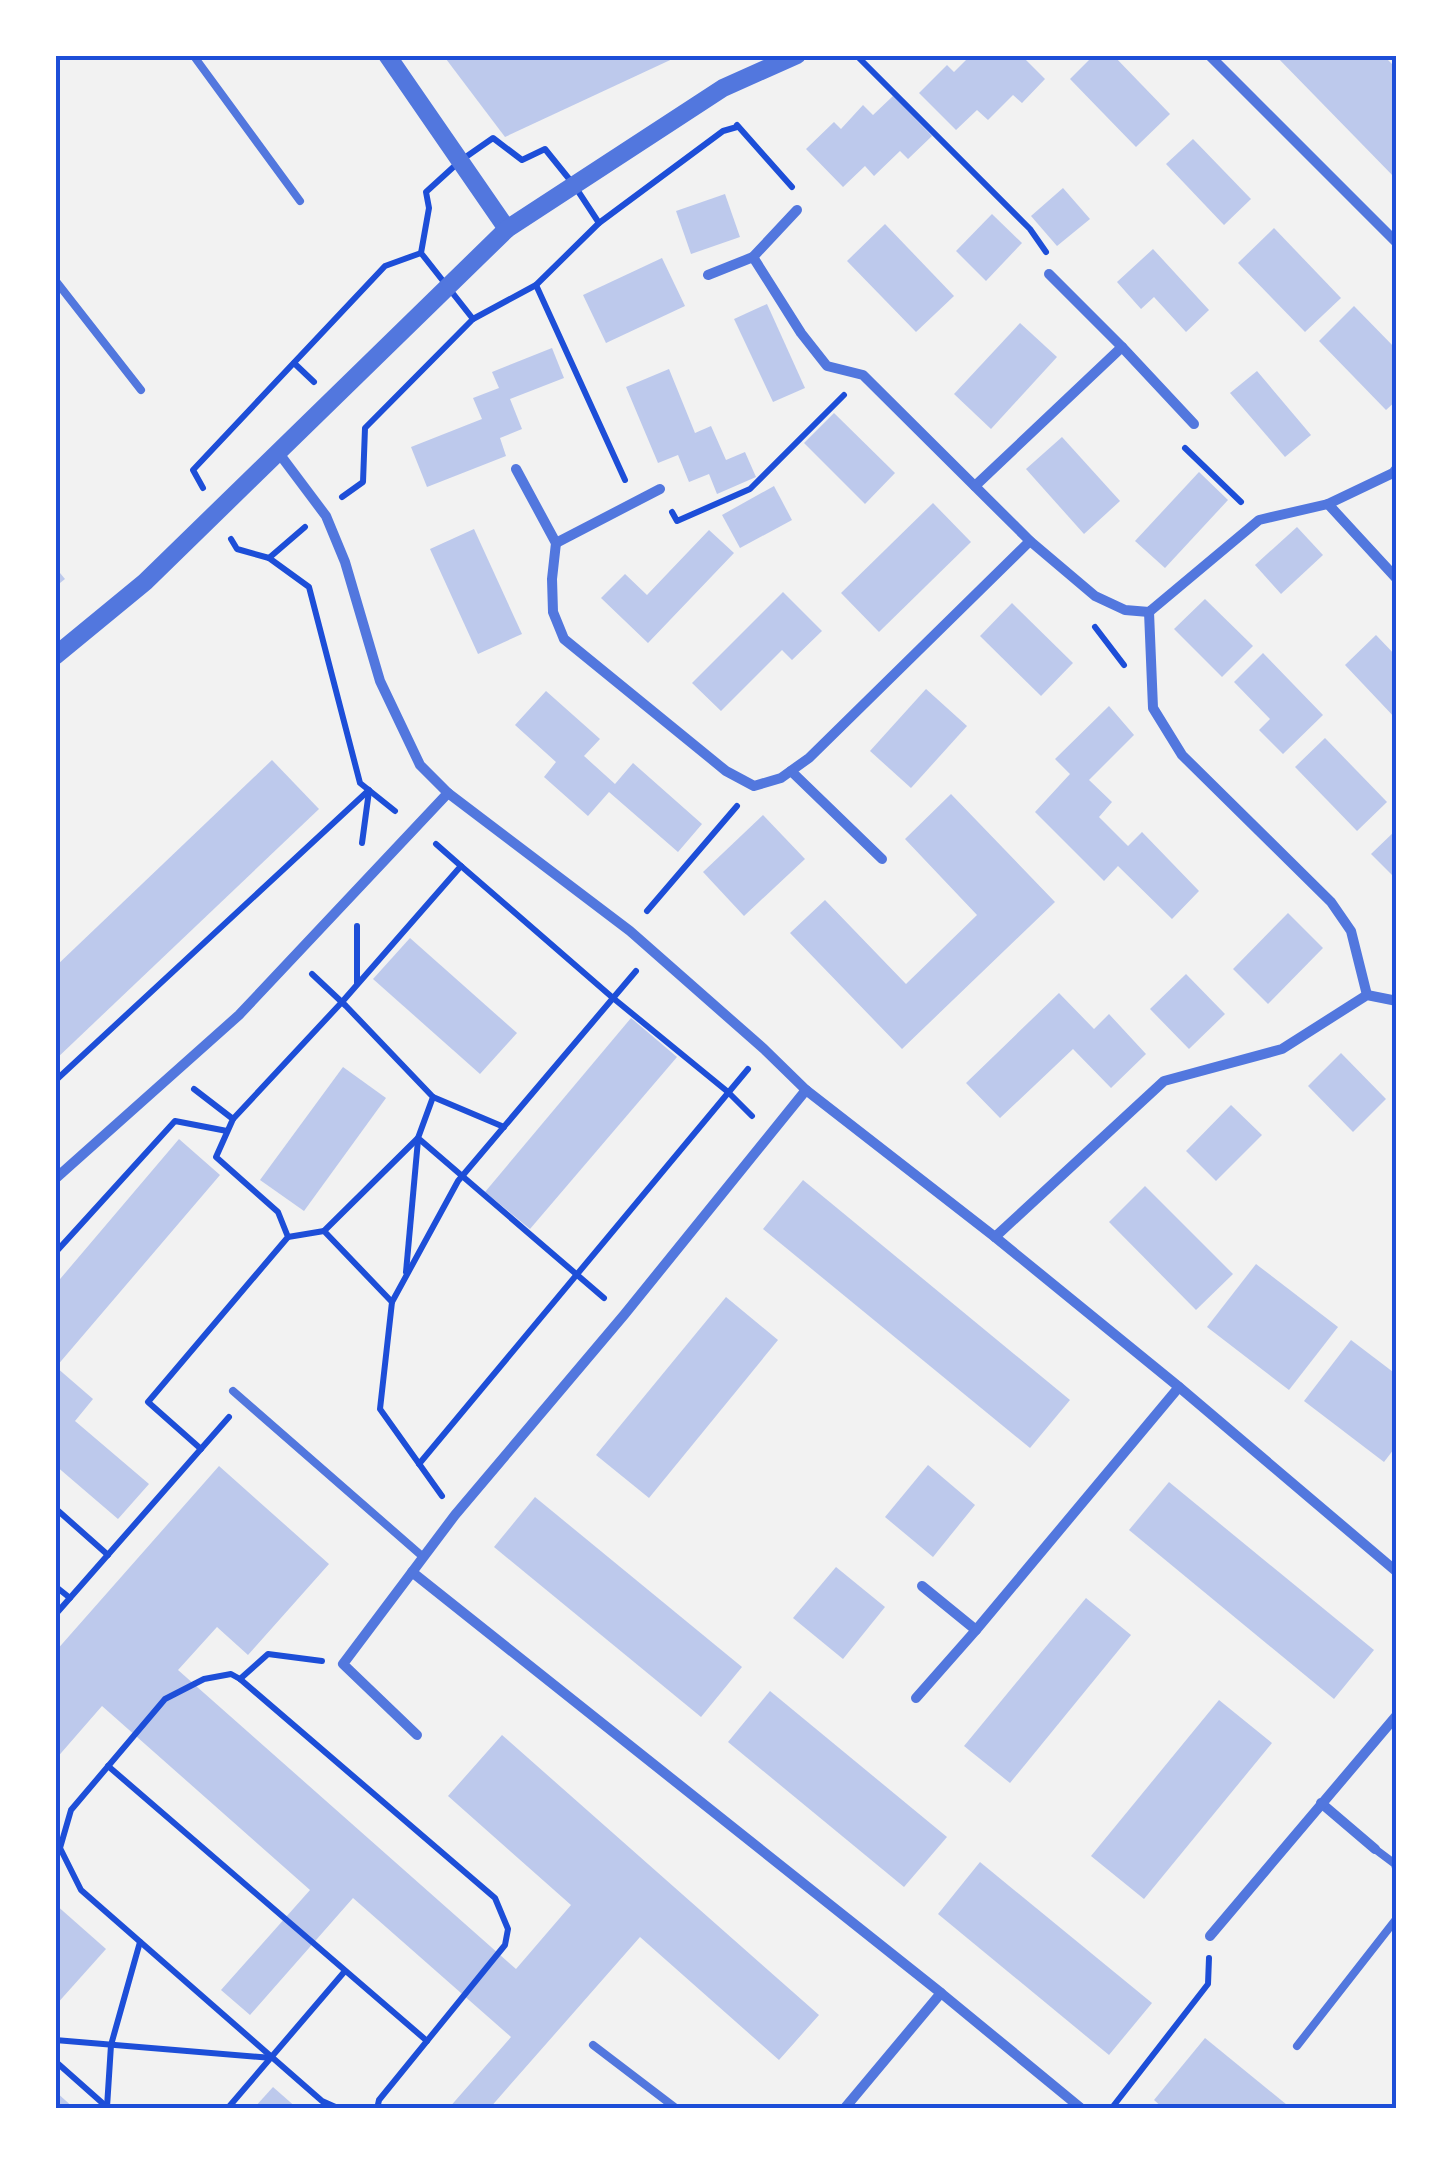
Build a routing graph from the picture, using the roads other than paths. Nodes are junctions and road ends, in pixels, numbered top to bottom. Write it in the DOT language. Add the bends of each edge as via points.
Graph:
graph roads {
  1 [pos="193,55"];
  2 [pos="386,55"];
  3 [pos="797,55"];
  4 [pos="1209,55"];
  5 [pos="300,201"];
  6 [pos="797,210"];
  7 [pos="507,229"];
  8 [pos="1397,243"];
  9 [pos="753,257"];
  10 [pos="1049,274"];
  11 [pos="708,275"];
  12 [pos="55,280"];
  13 [pos="1122,347"];
  14 [pos="140,390"];
  15 [pos="1194,424"];
  16 [pos="278,452"];
  17 [pos="516,468"];
  18 [pos="1397,468"];
  19 [pos="976,486"];
  20 [pos="660,489"];
  21 [pos="1328,504"];
  22 [pos="1030,540"];
  23 [pos="556,543"];
  24 [pos="1397,579"];
  25 [pos="1150,612"];
  26 [pos="55,656"];
  27 [pos="792,771"];
  28 [pos="448,793"];
  29 [pos="882,858"];
  30 [pos="1367,995"];
  31 [pos="1397,1001"];
  32 [pos="806,1090"];
  33 [pos="55,1179"];
  34 [pos="995,1238"];
  35 [pos="1178,1388"];
  36 [pos="232,1391"];
  37 [pos="422,1556"];
  38 [pos="412,1572"];
  39 [pos="1397,1572"];
  40 [pos="922,1586"];
  41 [pos="976,1630"];
  42 [pos="916,1698"];
  43 [pos="1397,1715"];
  44 [pos="417,1734"];
  45 [pos="1321,1803"];
  46 [pos="1375,1848"];
  47 [pos="1397,1872"];
  48 [pos="1397,1918"];
  49 [pos="1210,1936"];
  50 [pos="942,1994"];
  51 [pos="592,2045"];
  52 [pos="1297,2046"];
  53 [pos="678,2109"];
  54 [pos="844,2109"];
  55 [pos="1082,2109"];
  1 -- 5 [label="lane"];
  2 -- 7 [label="street"];
  3 -- 7 [label="street" via="719,92"];
  4 -- 8 [label="street"];
  6 -- 9 [label="street"];
  7 -- 16 [label="street"];
  9 -- 11 [label="street"];
  9 -- 19 [label="street" via="827,366 863,375"];
  10 -- 13 [label="street"];
  12 -- 14 [label="lane"];
  13 -- 15 [label="street"];
  13 -- 19 [label="street"];
  16 -- 26 [label="street" via="145,582"];
  16 -- 28 [label="street" via="322,511 345,562 380,681 420,765"];
  17 -- 23 [label="street"];
  18 -- 21 [label="street"];
  19 -- 22 [label="street"];
  20 -- 23 [label="street"];
  21 -- 24 [label="street"];
  21 -- 25 [label="street" via="1259,520"];
  22 -- 25 [label="street" via="1095,596 1125,610"];
  22 -- 27 [label="street"];
  23 -- 27 [label="street" via="553,612 564,639 726,771 754,786"];
  25 -- 30 [label="street" via="1153,708 1182,755 1331,902 1350,931"];
  27 -- 29 [label="street"];
  28 -- 32 [label="street" via="630,931"];
  28 -- 33 [label="street" via="238,1014"];
  30 -- 31 [label="street"];
  30 -- 34 [label="street" via="1282,1049 1164,1080"];
  32 -- 34 [label="street"];
  32 -- 37 [label="street"];
  34 -- 35 [label="street"];
  35 -- 39 [label="street"];
  35 -- 41 [label="street"];
  36 -- 37 [label="lane"];
  37 -- 38 [label="street"];
  38 -- 44 [label="street" via="343,1664"];
  38 -- 50 [label="street"];
  40 -- 41 [label="street"];
  41 -- 42 [label="street"];
  43 -- 45 [label="street"];
  45 -- 46 [label="street"];
  45 -- 49 [label="street"];
  46 -- 47 [label="lane"];
  48 -- 52 [label="lane"];
  50 -- 54 [label="street"];
  50 -- 55 [label="street"];
  51 -- 53 [label="lane"];
}
